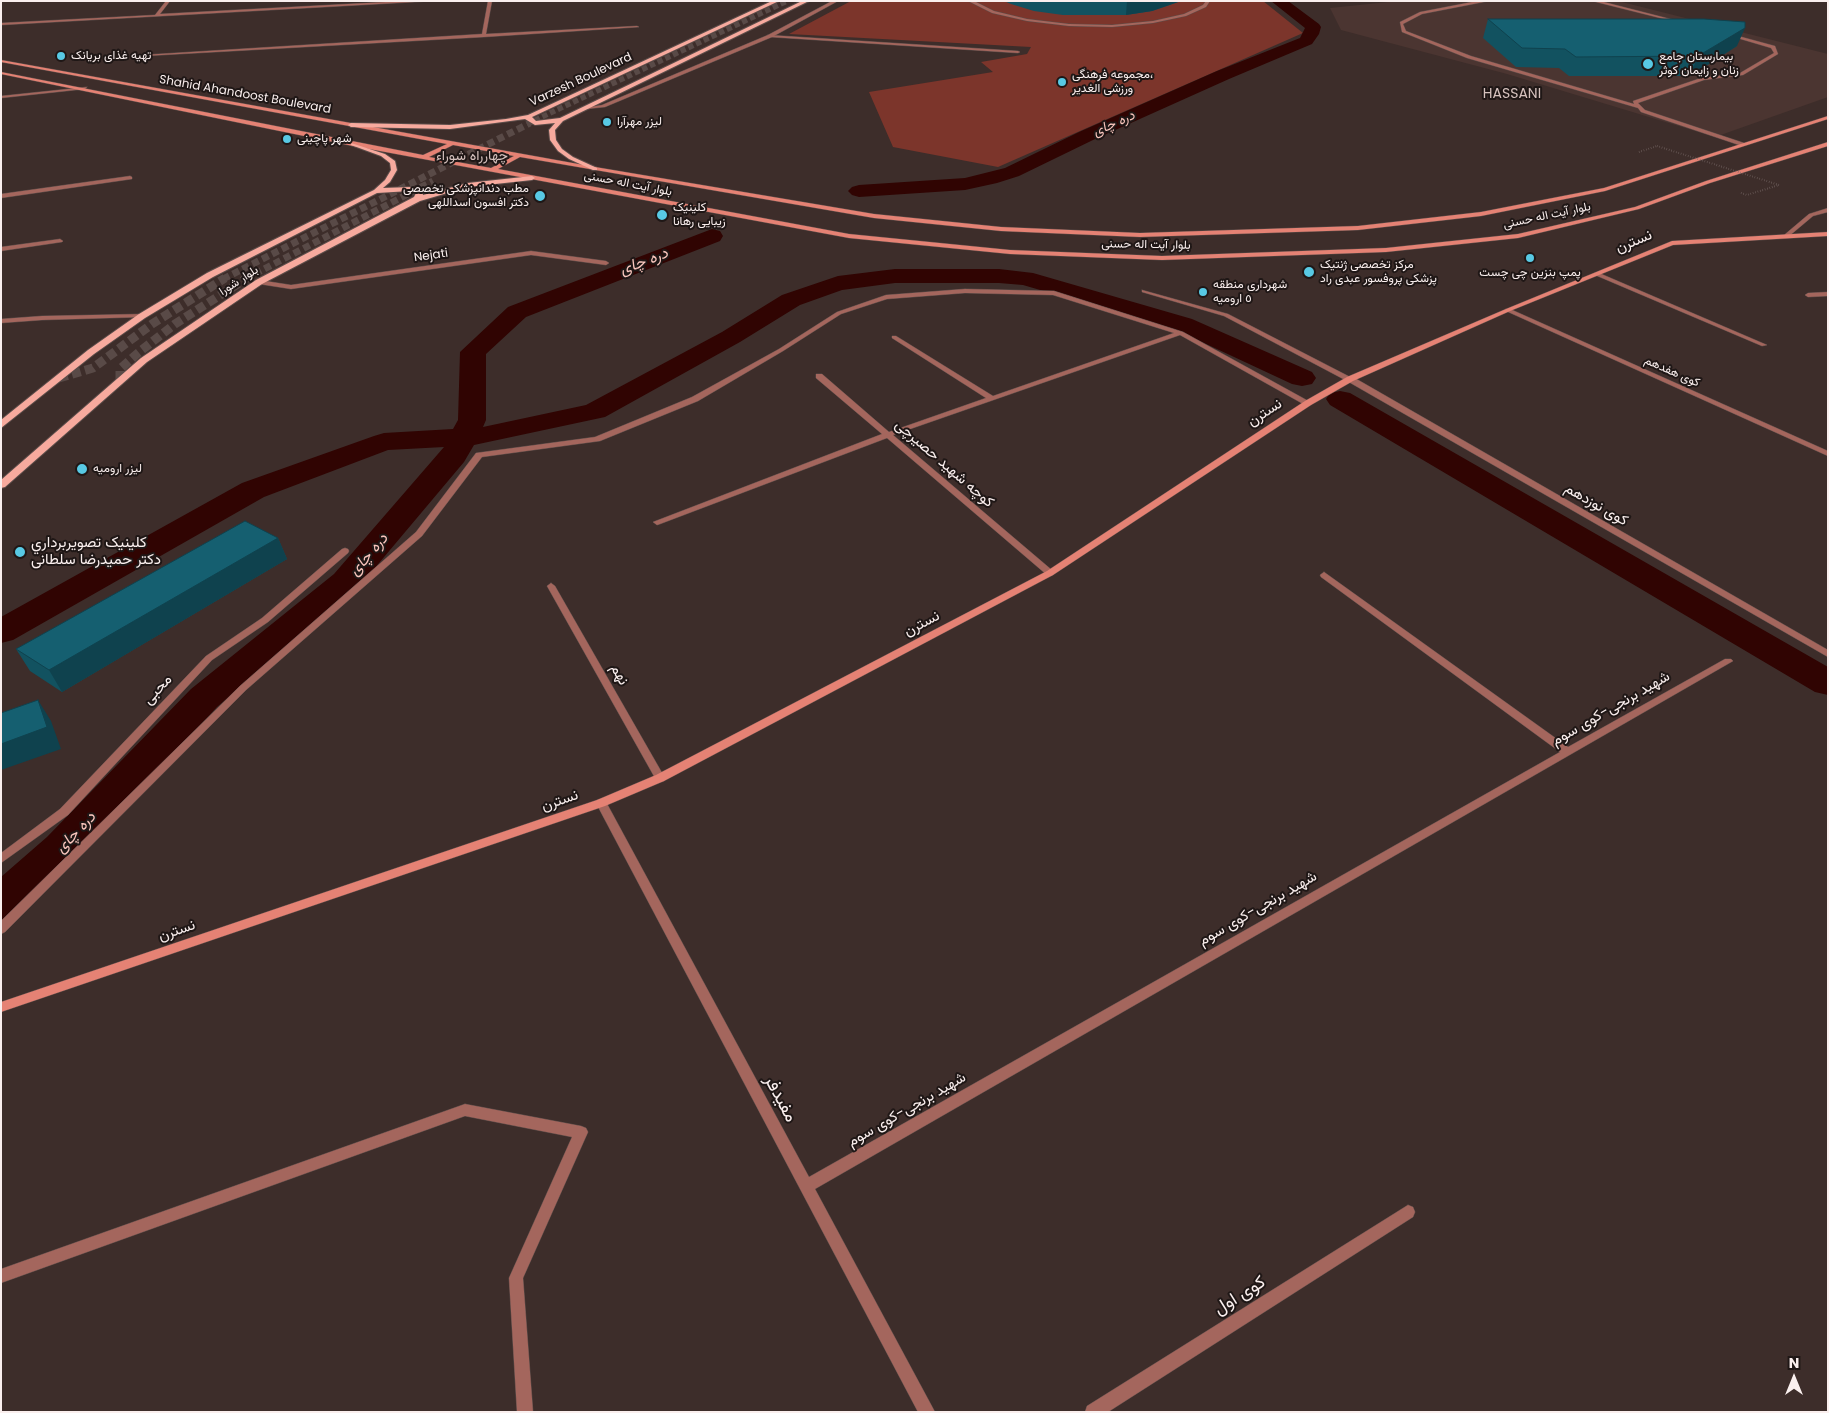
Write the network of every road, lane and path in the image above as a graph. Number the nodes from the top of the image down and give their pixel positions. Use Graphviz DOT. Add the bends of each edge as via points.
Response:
graph roads {
  1 [pos="168,1"];
  2 [pos="431,1"];
  3 [pos="490,1"];
  4 [pos="777,1"];
  5 [pos="807,1"];
  6 [pos="836,1"];
  7 [pos="970,1"];
  8 [pos="1208,1"];
  9 [pos="1487,1"];
  10 [pos="1594,1"];
  11 [pos="156,16"];
  12 [pos="1,24"];
  13 [pos="1688,24"];
  14 [pos="637,27"];
  15 [pos="1726,33"];
  16 [pos="484,36"];
  17 [pos="770,36"];
  18 [pos="1018,52"];
  19 [pos="144,55"];
  20 [pos="1,61"];
  21 [pos="1,73"];
  22 [pos="85,88"];
  23 [pos="1,97"];
  24 [pos="1638,107"];
  25 [pos="586,108"];
  26 [pos="530,116"];
  27 [pos="1828,117"];
  28 [pos="560,120"];
  29 [pos="351,125"];
  30 [pos="452,143"];
  31 [pos="353,144"];
  32 [pos="1742,144"];
  33 [pos="1828,144"];
  34 [pos="486,149"];
  35 [pos="1639,152"];
  36 [pos="519,155"];
  37 [pos="424,158"];
  38 [pos="457,164"];
  39 [pos="595,169"];
  40 [pos="492,170"];
  41 [pos="130,178"];
  42 [pos="532,178"];
  43 [pos="376,191"];
  44 [pos="1747,195"];
  45 [pos="1,196"];
  46 [pos="417,199"];
  47 [pos="1828,210"];
  48 [pos="1828,234"];
  49 [pos="1786,236"];
  50 [pos="60,241"];
  51 [pos="1,249"];
  52 [pos="606,263"];
  53 [pos="1597,274"];
  54 [pos="259,282"];
  55 [pos="1144,291"];
  56 [pos="1828,294"];
  57 [pos="1808,295"];
  58 [pos="1508,310"];
  59 [pos="142,316"];
  60 [pos="1,321"];
  61 [pos="1181,334"];
  62 [pos="894,336"];
  63 [pos="1764,345"];
  64 [pos="818,376"];
  65 [pos="1350,379"];
  66 [pos="994,399"];
  67 [pos="1308,403"];
  68 [pos="1,425"];
  69 [pos="889,434"];
  70 [pos="1828,454"];
  71 [pos="1,485"];
  72 [pos="657,522"];
  73 [pos="345,551"];
  74 [pos="1050,573"];
  75 [pos="1324,575"];
  76 [pos="552,586"];
  77 [pos="1828,654"];
  78 [pos="1728,662"];
  79 [pos="1568,752"];
  80 [pos="660,778"];
  81 [pos="601,803"];
  82 [pos="1,859"];
  83 [pos="1,928"];
  84 [pos="1,1006"];
  85 [pos="806,1186"];
  86 [pos="1408,1212"];
  87 [pos="1,1276"];
  88 [pos="525,1412"];
  89 [pos="927,1412"];
  90 [pos="1092,1412"];
  1 -- 11 [label="street"];
  2 -- 11 [label="street"];
  3 -- 16 [label="street"];
  4 -- 26 [label="main road, Varzesh Boulevard"];
  5 -- 25 [label="main road, Varzesh Boulevard"];
  6 -- 17 [label="street"];
  7 -- 8 [label="street" via="993,12 1027,20 1112,26 1185,16 1205,6"];
  9 -- 24 [label="street" via="1421,13 1401,23 1404,32 1469,57"];
  10 -- 13 [label="street"];
  11 -- 12 [label="street"];
  14 -- 16 [label="street"];
  15 -- 24 [label="street" via="1773,47 1776,54 1742,74 1703,79 1635,102"];
  16 -- 19 [label="street"];
  17 -- 18 [label="street"];
  17 -- 25 [label="street" via="603,106"];
  20 -- 29 [label="main road, Shahid Ahandoost Boulevard"];
  21 -- 22 [label="main road, Shahid Ahandoost Boulevard"];
  22 -- 23 [label="street"];
  22 -- 31 [label="main road, Shahid Ahandoost Boulevard"];
  24 -- 32 [label="street"];
  25 -- 28 [label="main road, Varzesh Boulevard"];
  26 -- 28 [label="main road" via="528,119 535,123"];
  26 -- 29 [label="main road, Varzesh Boulevard" via="450,127"];
  27 -- 32 [label="main road, بلوار آیت اله حسنی"];
  28 -- 39 [label="main road, Varzesh Boulevard" via="552,130 553,140 560,150"];
  29 -- 30 [label="main road, Shahid Ahandoost Boulevard"];
  30 -- 34 [label="main road, Shahid Ahandoost Boulevard"];
  30 -- 37 [label="main road"];
  31 -- 37 [label="main road, Shahid Ahandoost Boulevard"];
  31 -- 43 [label="main road, بلوار شورا" via="393,162 394,170 388,181"];
  32 -- 39 [label="main road, بلوار آیت اله حسنی" via="1605,189 1481,214 1358,228 1222,233 1001,229 874,216"];
  33 -- 42 [label="main road, بلوار آیت اله حسنی" via="1637,208 1518,236 1386,250 1247,256 1162,258 1010,252 850,236"];
  34 -- 36 [label="main road, بلوار آیت اله حسنی"];
  35 -- 44 [label="path, bridge" via="1657,146 1778,185"];
  36 -- 39 [label="main road, بلوار آیت اله حسنی"];
  36 -- 40 [label="main road"];
  37 -- 38 [label="main road, Shahid Ahandoost Boulevard"];
  38 -- 40 [label="main road, بلوار آیت اله حسنی"];
  40 -- 42 [label="main road, بلوار آیت اله حسنی"];
  41 -- 45 [label="street"];
  42 -- 46 [label="main road, بلوار شورا" via="468,185"];
  43 -- 46 [label="main road" via="411,189 419,192"];
  43 -- 59 [label="main road, بلوار شورا" via="210,275"];
  46 -- 54 [label="main road, بلوار شورا"];
  47 -- 49 [label="street" via="1811,215"];
  48 -- 49 [label="main road, نسترن"];
  49 -- 53 [label="main road, نسترن" via="1672,243"];
  50 -- 51 [label="street"];
  52 -- 54 [label="street, Nejati" via="531,253 291,286"];
  53 -- 58 [label="main road, نسترن"];
  53 -- 63 [label="street"];
  54 -- 71 [label="main road, بلوار شورا" via="144,360"];
  55 -- 65 [label="street, کوی نوزدهم" via="1226,315"];
  56 -- 57 [label="street"];
  58 -- 65 [label="main road, نسترن"];
  58 -- 70 [label="street, کوی هفدهم"];
  59 -- 60 [label="street"];
  59 -- 68 [label="main road, بلوار شورا" via="91,352"];
  61 -- 66 [label="street"];
  61 -- 67 [label="street"];
  61 -- 83 [label="street" via="1054,293 965,291 886,297 839,313 696,399 597,439 479,455 419,534 244,688"];
  62 -- 66 [label="street"];
  64 -- 69 [label="street, کوچه شهید حصیرچی"];
  65 -- 67 [label="main road, نسترن"];
  65 -- 77 [label="street, کوی نوزدهم"];
  66 -- 69 [label="street"];
  67 -- 74 [label="main road, نسترن"];
  69 -- 72 [label="street"];
  69 -- 74 [label="street, کوچه شهید حصیرچی"];
  73 -- 82 [label="street, محبی" via="265,620 209,658 64,812"];
  74 -- 80 [label="main road, نسترن"];
  75 -- 79 [label="street"];
  76 -- 80 [label="street, نهم"];
  78 -- 79 [label="street, شهید برنجی-کوی سوم"];
  79 -- 85 [label="street, شهید برنجی-کوی سوم"];
  80 -- 81 [label="main road, نسترن"];
  81 -- 84 [label="main road, نسترن"];
  81 -- 85 [label="street, مفیدفر"];
  85 -- 89 [label="street, مفیدفر"];
  86 -- 90 [label="street, کوی اول"];
  87 -- 88 [label="street" via="464,1110 582,1132 516,1278"];
}
